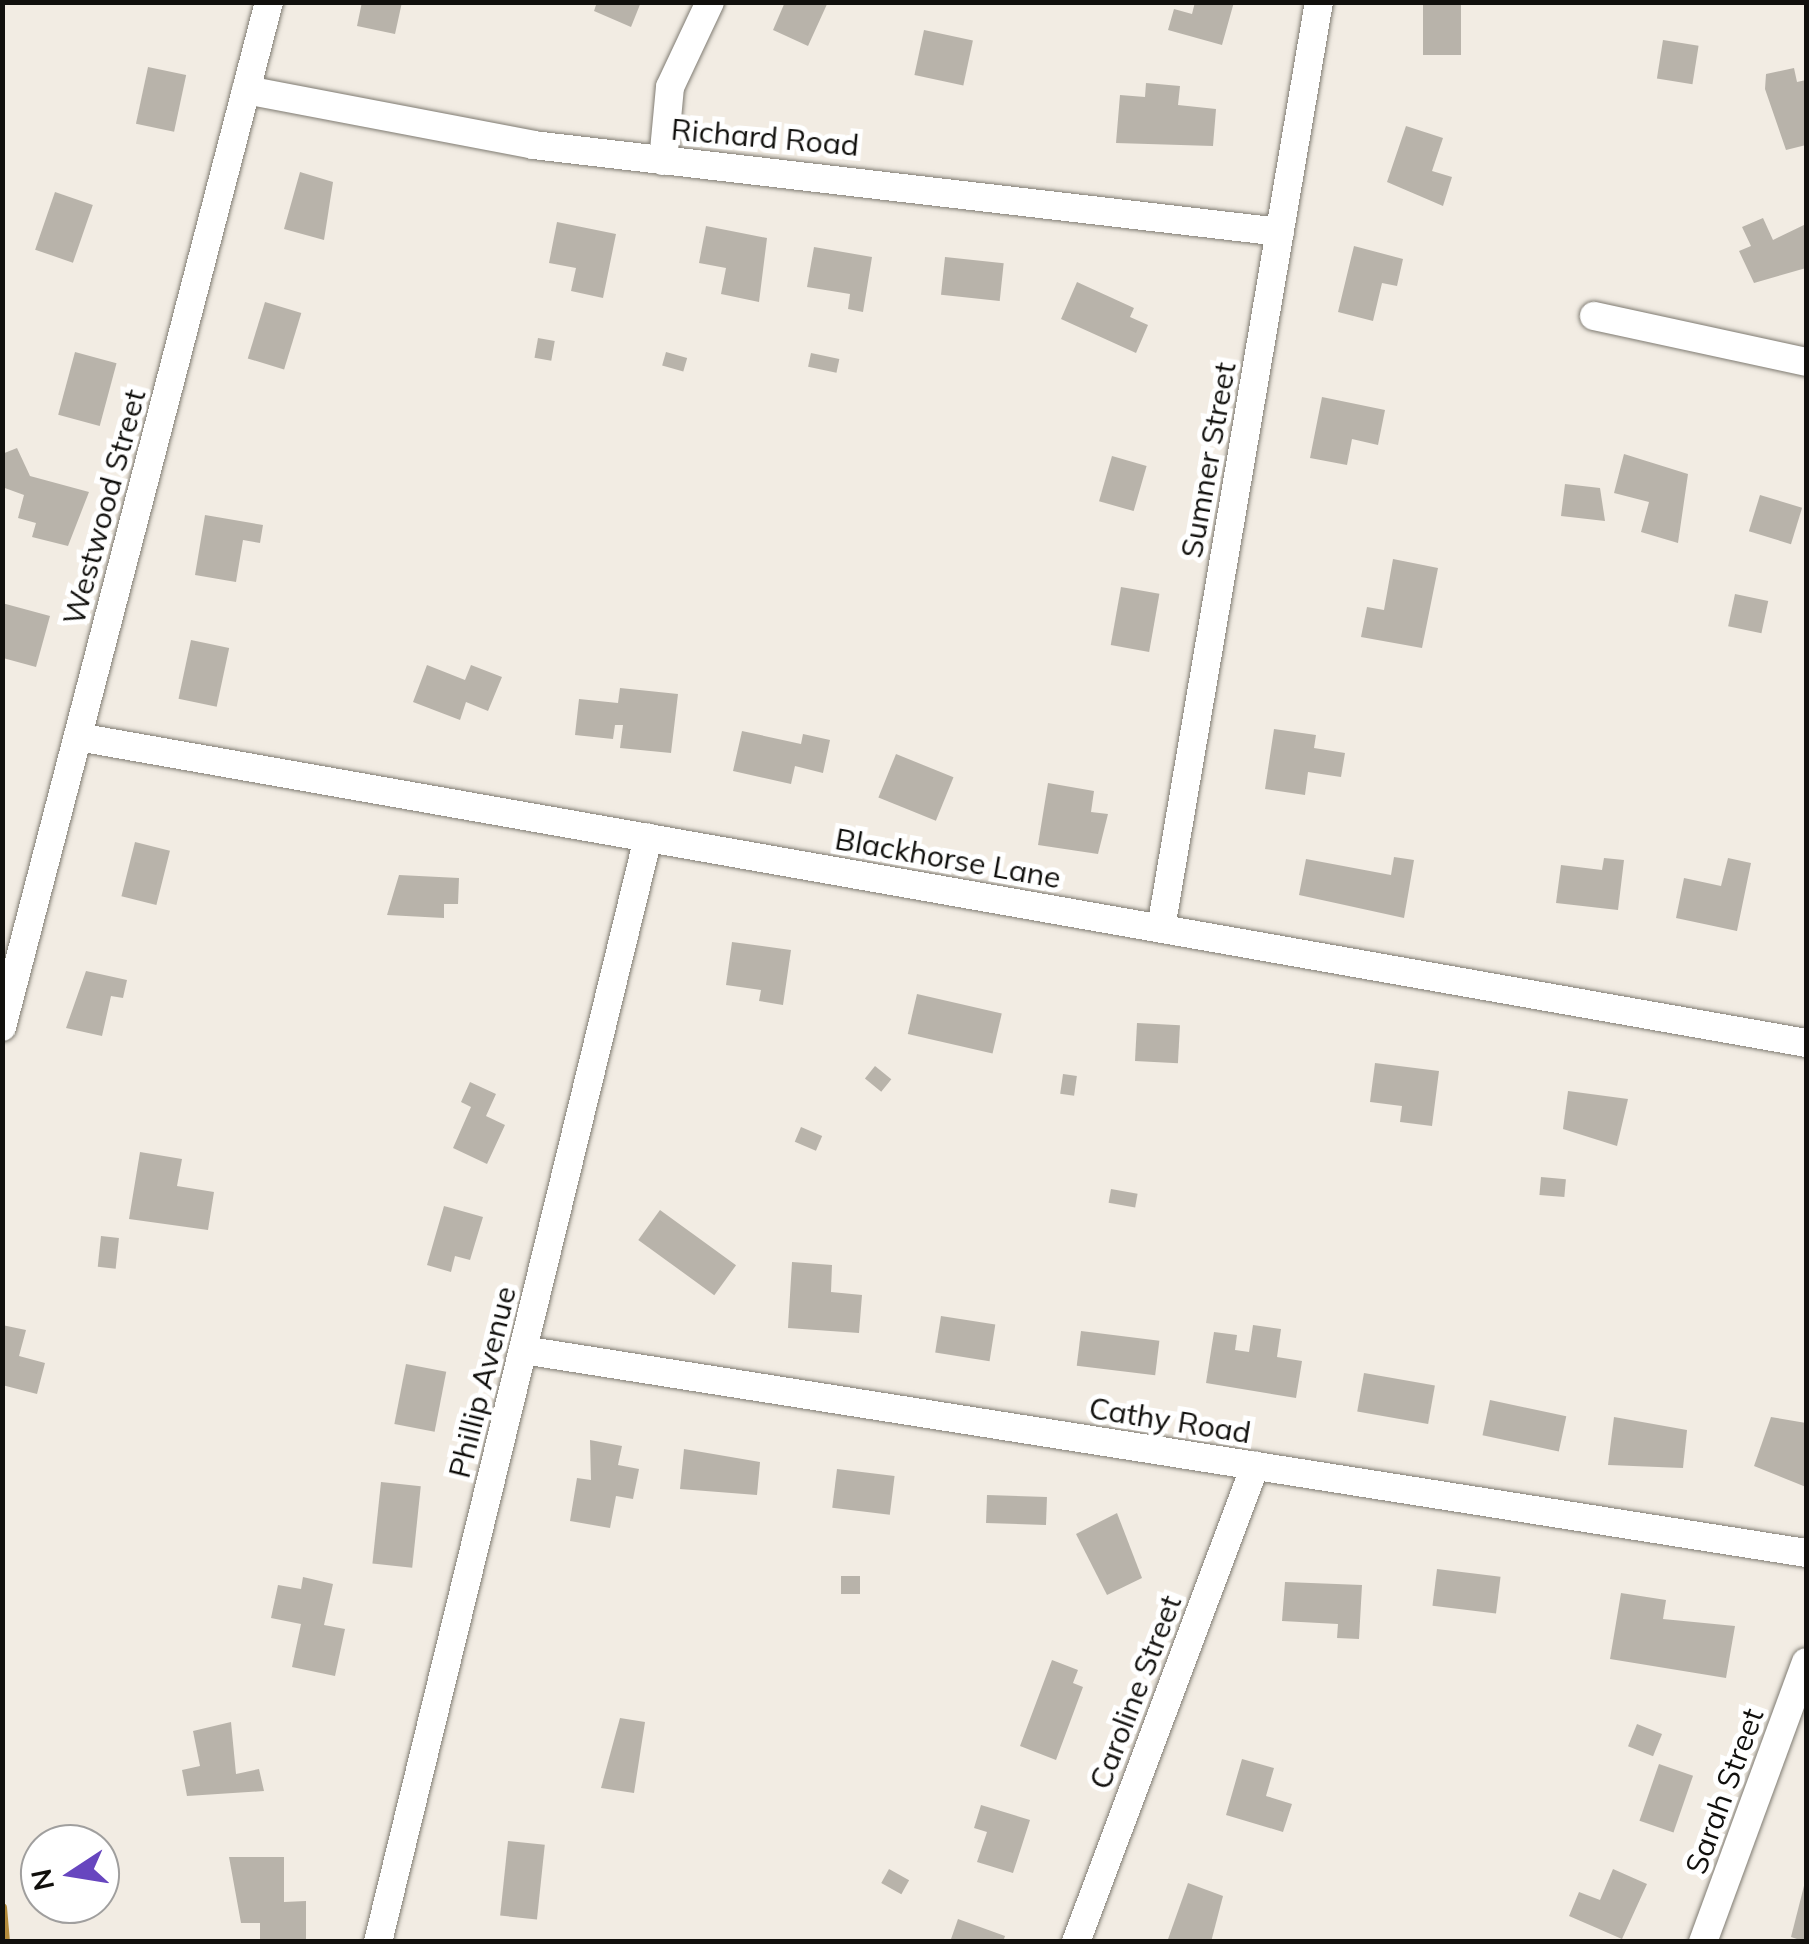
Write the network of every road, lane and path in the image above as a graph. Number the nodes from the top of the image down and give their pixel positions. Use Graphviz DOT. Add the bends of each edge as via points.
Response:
graph roads {
  1 [pos="269,2"];
  2 [pos="710,2"];
  3 [pos="1319,2"];
  4 [pos="246,90"];
  5 [pos="663,161"];
  6 [pos="1280,232"];
  7 [pos="1594,316"];
  8 [pos="1806,362"];
  9 [pos="78,737"];
  10 [pos="648,838"];
  11 [pos="1162,928"];
  12 [pos="2,1027"];
  13 [pos="1806,1043"];
  14 [pos="524,1350"];
  15 [pos="1255,1466"];
  16 [pos="1806,1553"];
  17 [pos="1806,1662"];
  18 [pos="378,1942"];
  19 [pos="1076,1942"];
  20 [pos="1702,1942"];
  1 -- 4 [label="street, Westwood Street"];
  2 -- 5 [label="street" via="670,87"];
  3 -- 6 [label="street, Sumner Street"];
  4 -- 5 [label="street, Richard Road"];
  4 -- 9 [label="street, Westwood Street"];
  5 -- 6 [label="street, Richard Road"];
  6 -- 11 [label="street, Sumner Street"];
  7 -- 8 [label="street"];
  9 -- 10 [label="street, Blackhorse Lane"];
  9 -- 12 [label="street, Westwood Street"];
  10 -- 11 [label="street, Blackhorse Lane"];
  10 -- 14 [label="street, Phillip Avenue"];
  11 -- 13 [label="street, Blackhorse Lane"];
  14 -- 15 [label="street, Cathy Road"];
  14 -- 18 [label="street, Phillip Avenue"];
  15 -- 16 [label="street, Cathy Road"];
  15 -- 19 [label="street, Caroline Street"];
  17 -- 20 [label="street, Sarah Street"];
}
